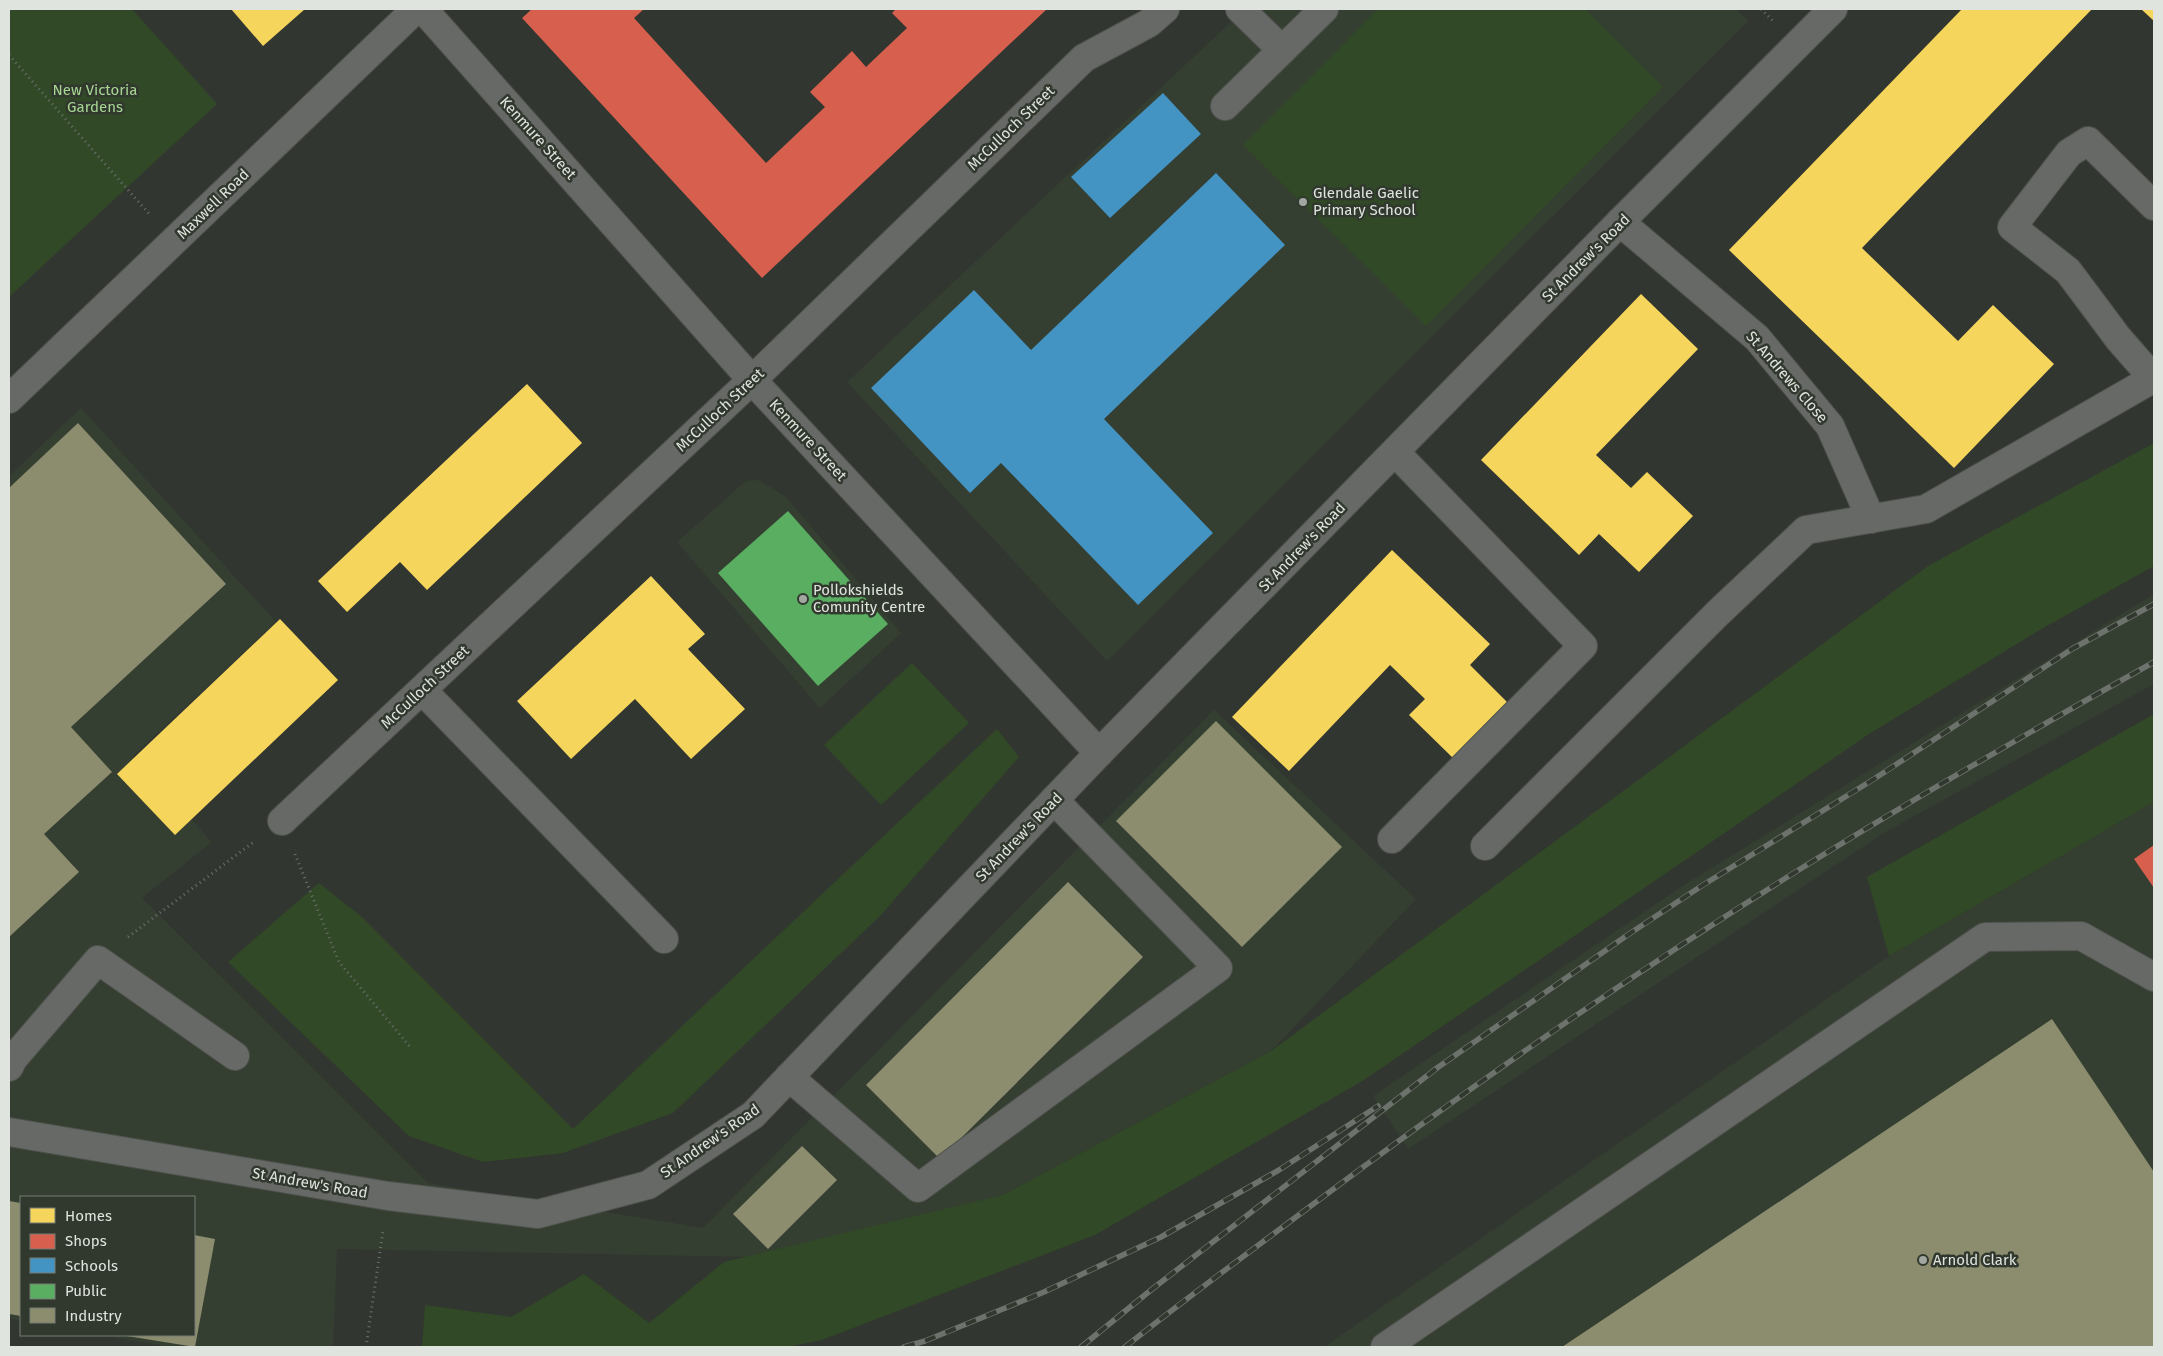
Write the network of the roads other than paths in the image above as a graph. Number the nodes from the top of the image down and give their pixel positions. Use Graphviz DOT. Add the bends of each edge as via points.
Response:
graph roads {
  1 [pos="416,9"];
  2 [pos="423,9"];
  3 [pos="1165,9"];
  4 [pos="1240,9"];
  5 [pos="1324,9"];
  6 [pos="1833,9"];
  7 [pos="1282,50"];
  8 [pos="1226,106"];
  9 [pos="2154,206"];
  10 [pos="1620,222"];
  11 [pos="2154,378"];
  12 [pos="752,380"];
  13 [pos="9,399"];
  14 [pos="1395,452"];
  15 [pos="1870,519"];
  16 [pos="422,690"];
  17 [pos="1100,753"];
  18 [pos="1054,800"];
  19 [pos="282,821"];
  20 [pos="1392,839"];
  21 [pos="1485,846"];
  22 [pos="664,939"];
  23 [pos="2154,977"];
  24 [pos="17,1041"];
  25 [pos="235,1056"];
  26 [pos="9,1067"];
  27 [pos="789,1077"];
  28 [pos="9,1132"];
  29 [pos="1385,1347"];
  1 -- 13 [label="street, Maxwell Road"];
  2 -- 12 [label="street, Kenmure Street"];
  3 -- 12 [label="street, McCulloch Street" via="1149,23 1084,58"];
  4 -- 7 [label="street"];
  5 -- 7 [label="street"];
  6 -- 10 [label="street, St Andrew's Road"];
  7 -- 8 [label="street"];
  9 -- 11 [label="street" via="2088,141 2068,152 2012,227 2068,271 2118,338"];
  10 -- 14 [label="street, St Andrew's Road"];
  10 -- 15 [label="street, St Andrews Close" via="1763,346 1830,426"];
  11 -- 15 [label="street" via="1926,509"];
  12 -- 16 [label="street, McCulloch Street"];
  12 -- 17 [label="street, Kenmure Street"];
  14 -- 17 [label="street, St Andrew's Road"];
  14 -- 20 [label="street" via="1583,646"];
  15 -- 21 [label="street" via="1806,530 1719,612"];
  16 -- 19 [label="street, McCulloch Street"];
  16 -- 22 [label="street"];
  17 -- 18 [label="street, St Andrew's Road"];
  18 -- 27 [label="street, St Andrew's Road"];
  18 -- 27 [label="street" via="1218,968 918,1188"];
  23 -- 29 [label="street" via="2082,936 1985,937"];
  24 -- 25 [label="street" via="98,960"];
  24 -- 26 [label="street"];
  27 -- 28 [label="street, St Andrew's Road" via="753,1114 648,1185 538,1214 388,1196"];
}
